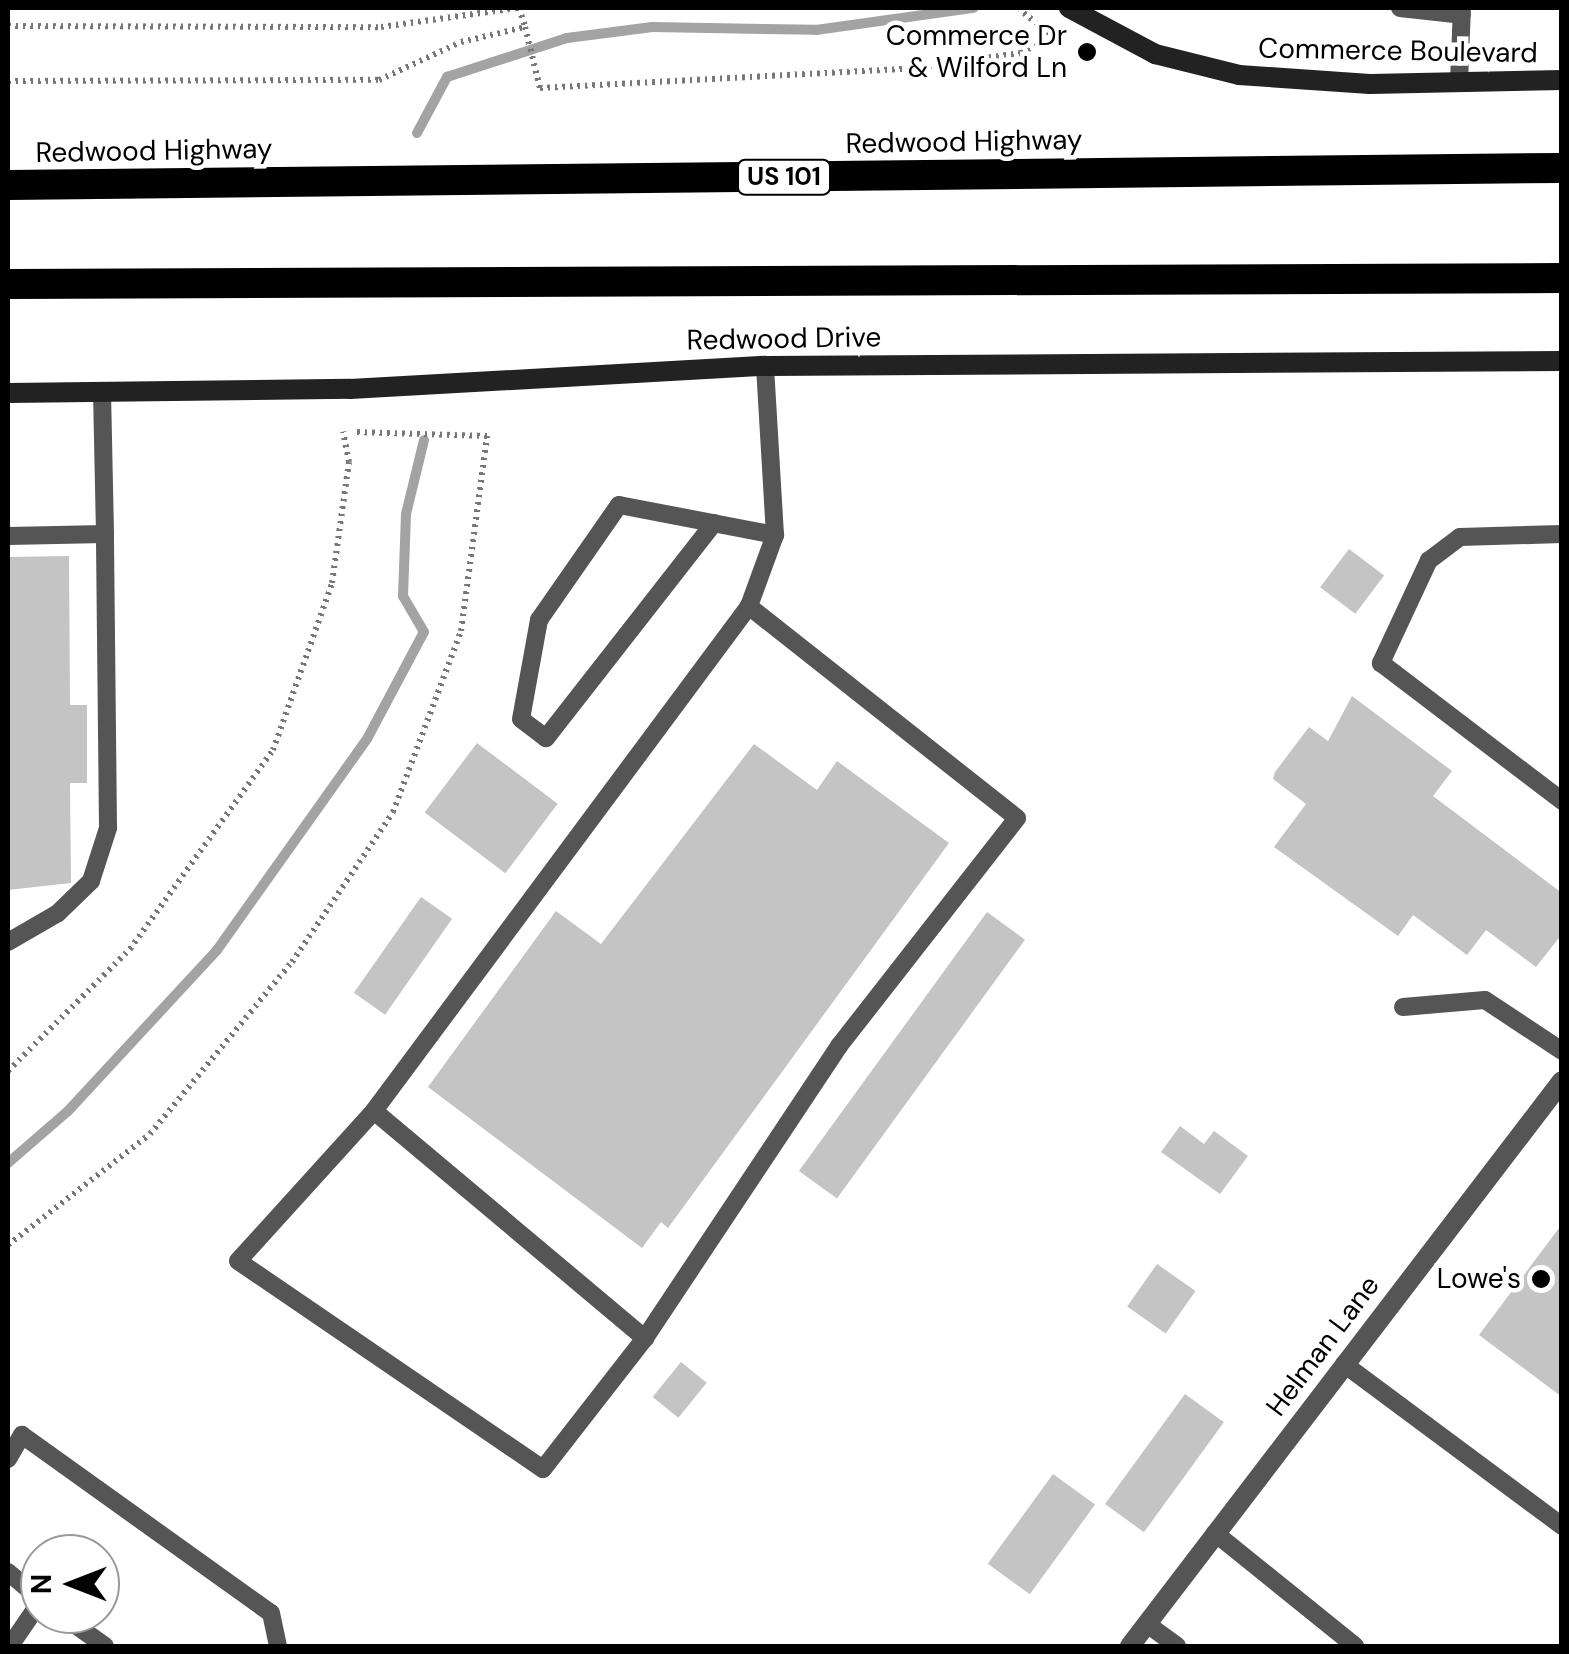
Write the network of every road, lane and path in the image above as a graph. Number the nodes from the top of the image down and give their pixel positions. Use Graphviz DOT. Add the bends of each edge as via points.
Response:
graph roads {
  1 [pos="518,8"];
  2 [pos="1069,8"];
  3 [pos="1400,8"];
  4 [pos="1020,10"];
  5 [pos="1462,11"];
  6 [pos="8,26"];
  7 [pos="526,31"];
  8 [pos="1562,80"];
  9 [pos="8,82"];
  10 [pos="1459,82"];
  11 [pos="1562,168"];
  12 [pos="8,185"];
  13 [pos="1562,278"];
  14 [pos="8,284"];
  15 [pos="1562,361"];
  16 [pos="766,366"];
  17 [pos="102,392"];
  18 [pos="8,393"];
  19 [pos="343,432"];
  20 [pos="354,432"];
  21 [pos="714,523"];
  22 [pos="105,534"];
  23 [pos="775,534"];
  24 [pos="1562,534"];
  25 [pos="8,536"];
  26 [pos="748,606"];
  27 [pos="1562,801"];
  28 [pos="8,942"];
  29 [pos="1404,1008"];
  30 [pos="1562,1051"];
  31 [pos="8,1071"];
  32 [pos="1562,1081"];
  33 [pos="374,1111"];
  34 [pos="8,1245"];
  35 [pos="645,1338"];
  36 [pos="1344,1364"];
  37 [pos="8,1458"];
  38 [pos="1562,1526"];
  39 [pos="1216,1533"];
  40 [pos="1147,1624"];
  41 [pos="278,1646"];
  42 [pos="1130,1646"];
  43 [pos="1178,1646"];
  44 [pos="1356,1646"];
  1 -- 6 [label="path" via="381,27"];
  1 -- 7 [label="path"];
  2 -- 10 [label="main road, Commerce Boulevard" via="1155,54 1211,70"];
  3 -- 5 [label="lane"];
  4 -- 7 [label="path" via="1054,38 1021,53 907,69 540,88"];
  5 -- 10 [label="lane"];
  7 -- 9 [label="path" via="461,42 379,80"];
  8 -- 10 [label="main road, Commerce Boulevard"];
  11 -- 12 [label="highway, Redwood Highway / US 101"];
  13 -- 14 [label="highway"];
  15 -- 16 [label="main road, Redwood Drive"];
  16 -- 17 [label="main road, Redwood Drive" via="350,390"];
  16 -- 23 [label="lane"];
  17 -- 18 [label="main road, Redwood Drive"];
  17 -- 22 [label="lane"];
  19 -- 31 [label="path" via="349,462 332,583 272,750 130,949"];
  20 -- 34 [label="path" via="488,436 461,631 393,812 292,962 150,1134"];
  21 -- 21 [label="lane" via="619,504 539,620 521,719 546,738"];
  21 -- 23 [label="lane"];
  22 -- 25 [label="lane"];
  22 -- 28 [label="lane" via="108,828 91,881 58,913"];
  23 -- 26 [label="lane"];
  24 -- 27 [label="lane" via="1460,537 1429,560 1381,662"];
  26 -- 33 [label="lane"];
  26 -- 35 [label="lane" via="1017,818 838,1046"];
  29 -- 30 [label="lane" via="1485,1000"];
  32 -- 36 [label="street, Helman Lane"];
  33 -- 35 [label="lane"];
  33 -- 35 [label="lane" via="238,1262 543,1469"];
  36 -- 38 [label="lane"];
  36 -- 39 [label="street, Helman Lane"];
  37 -- 41 [label="lane" via="22,1435 272,1613"];
  39 -- 40 [label="street, Helman Lane"];
  39 -- 44 [label="lane"];
  40 -- 42 [label="street, Helman Lane"];
  40 -- 43 [label="lane"];
}
